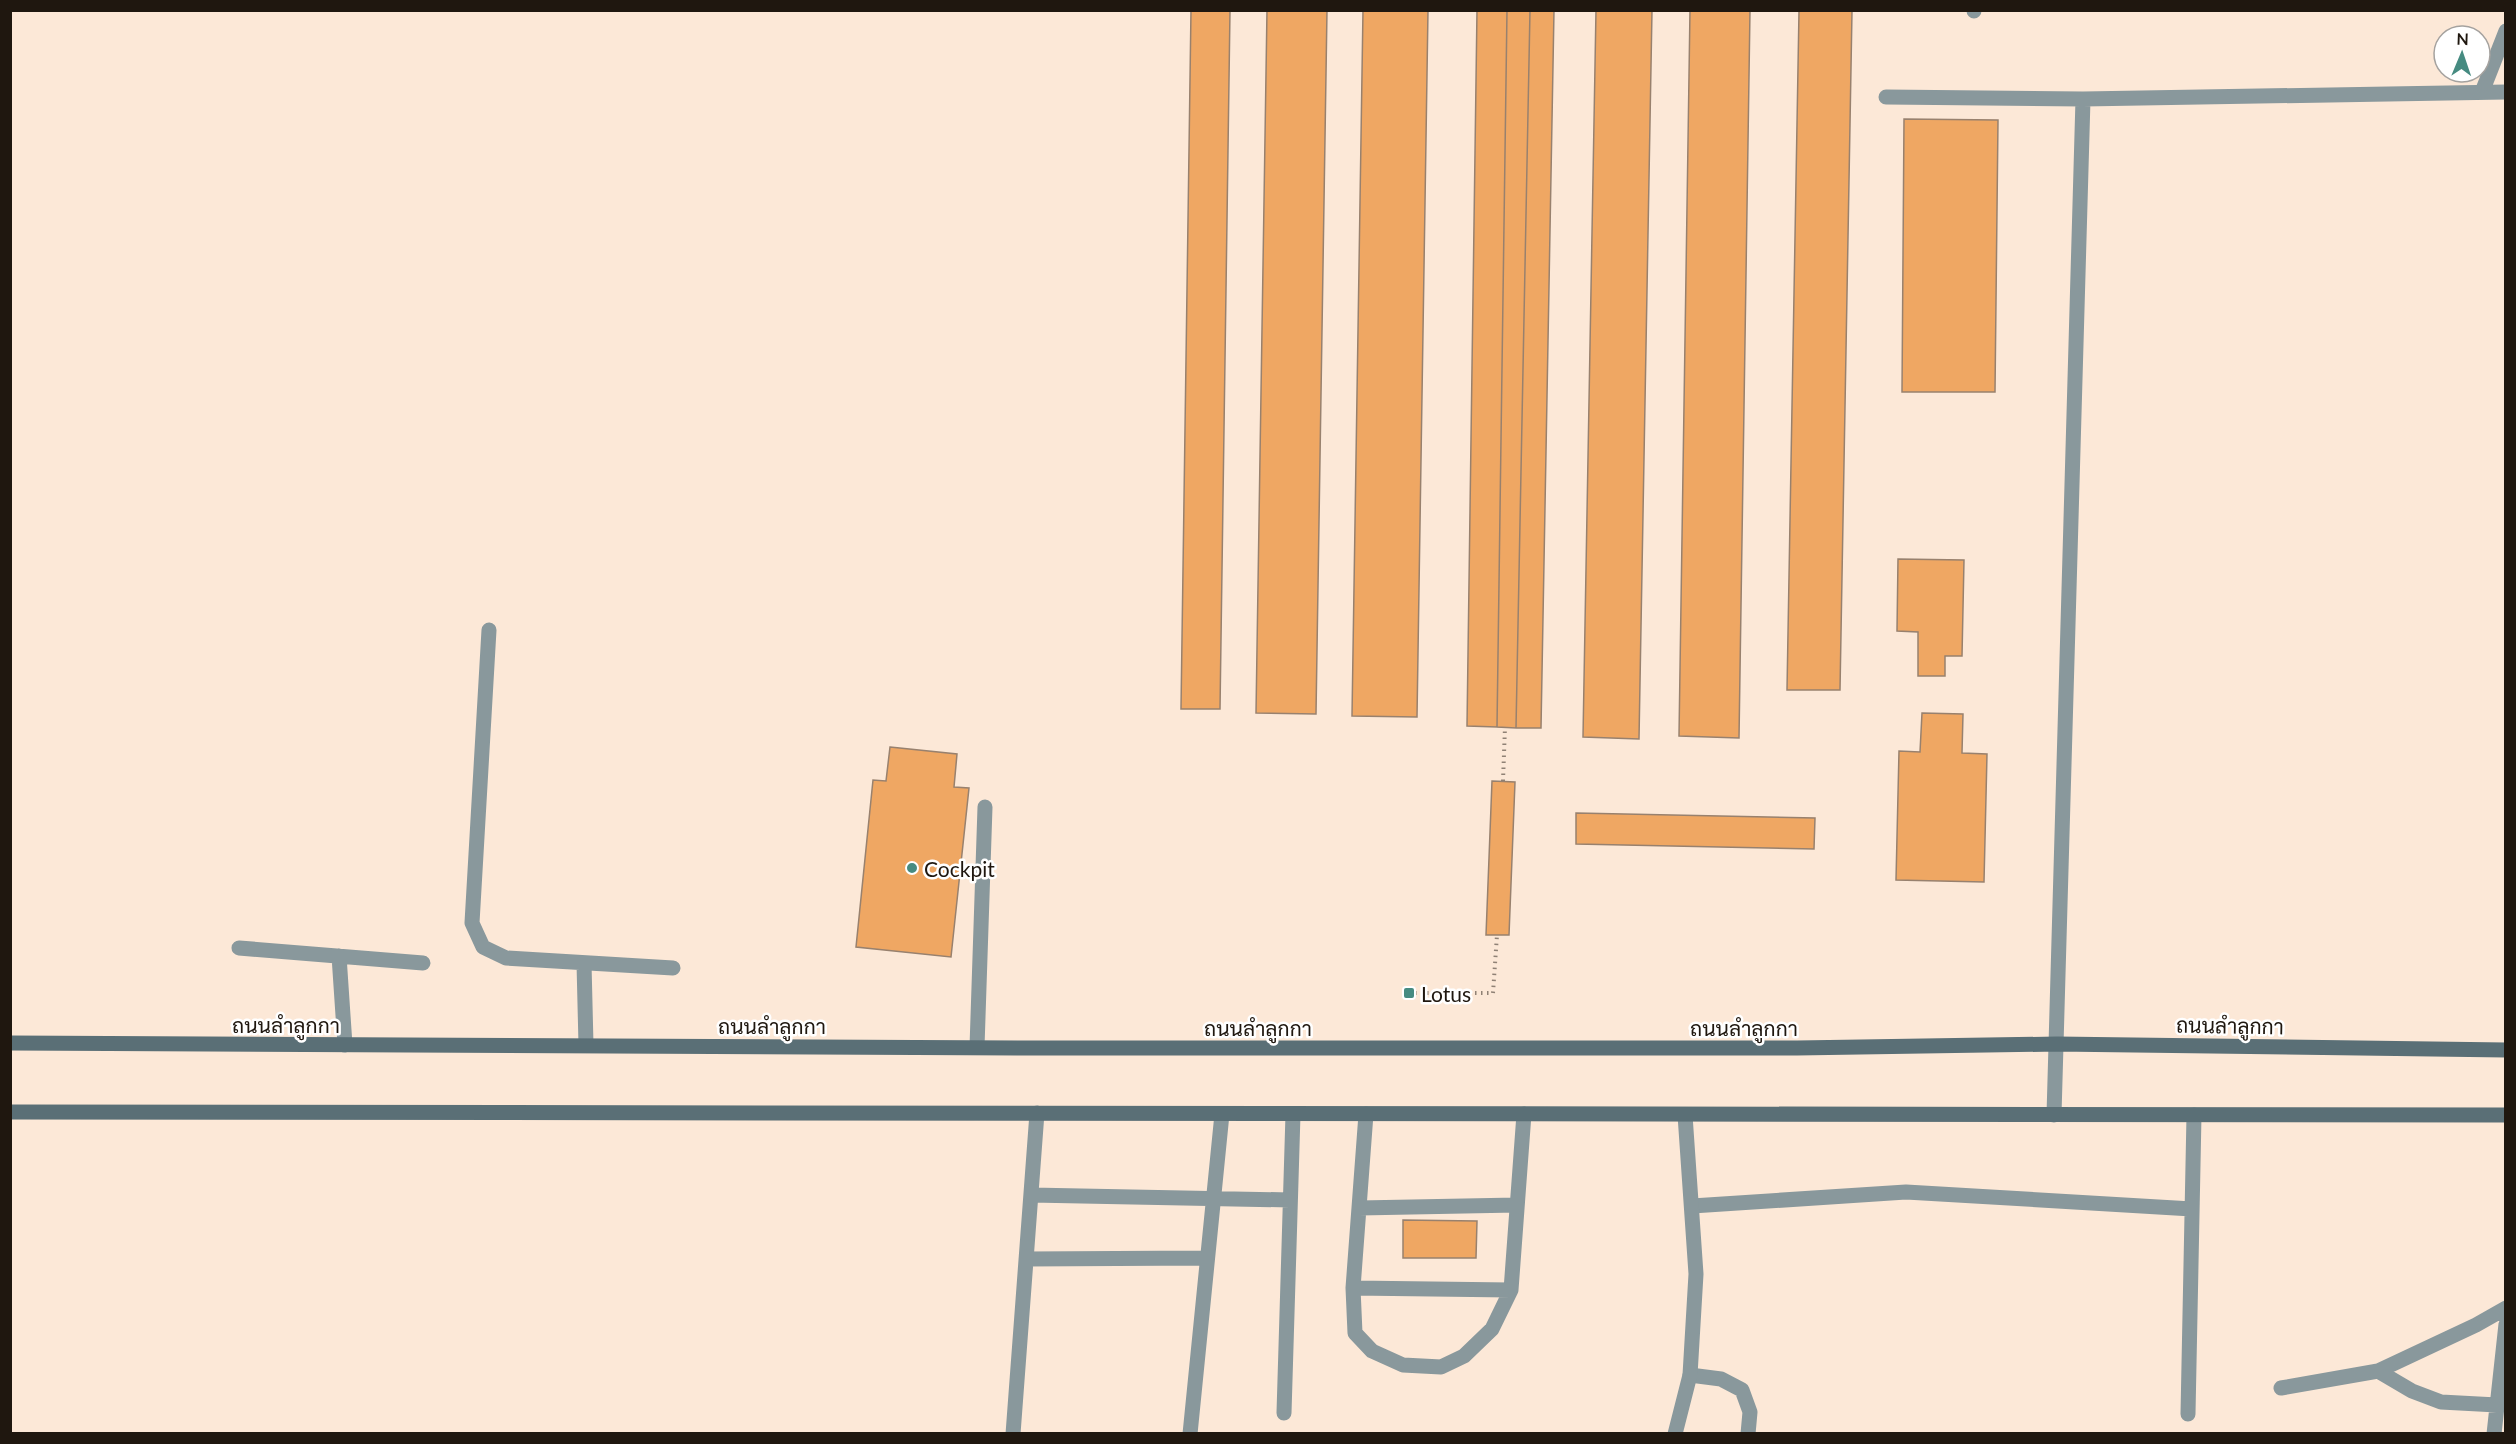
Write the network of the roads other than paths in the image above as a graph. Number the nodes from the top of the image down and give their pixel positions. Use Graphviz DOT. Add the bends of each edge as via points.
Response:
graph roads {
  1 [pos="2505,31"];
  2 [pos="2482,92"];
  3 [pos="2505,92"];
  4 [pos="1886,97"];
  5 [pos="2083,99"];
  6 [pos="489,630"];
  7 [pos="985,807"];
  8 [pos="239,948"];
  9 [pos="339,956"];
  10 [pos="423,963"];
  11 [pos="584,963"];
  12 [pos="673,968"];
  13 [pos="10,1043"];
  14 [pos="2057,1044"];
  15 [pos="345,1045"];
  16 [pos="586,1046"];
  17 [pos="977,1047"];
  18 [pos="2505,1050"];
  19 [pos="10,1112"];
  20 [pos="1037,1113"];
  21 [pos="1222,1114"];
  22 [pos="1293,1114"];
  23 [pos="1366,1114"];
  24 [pos="1524,1114"];
  25 [pos="1685,1115"];
  26 [pos="2054,1115"];
  27 [pos="2194,1115"];
  28 [pos="2505,1115"];
  29 [pos="1031,1195"];
  30 [pos="1214,1198"];
  31 [pos="1290,1200"];
  32 [pos="1517,1205"];
  33 [pos="1692,1206"];
  34 [pos="1359,1208"];
  35 [pos="2192,1209"];
  36 [pos="1208,1258"];
  37 [pos="1026,1259"];
  38 [pos="1353,1288"];
  39 [pos="1510,1290"];
  40 [pos="2505,1308"];
  41 [pos="2505,1324"];
  42 [pos="2378,1371"];
  43 [pos="1690,1375"];
  44 [pos="2281,1388"];
  45 [pos="2497,1405"];
  46 [pos="1284,1413"];
  47 [pos="2188,1414"];
  48 [pos="1013,1434"];
  49 [pos="1190,1434"];
  50 [pos="1675,1434"];
  51 [pos="1748,1434"];
  52 [pos="2494,1434"];
  1 -- 2 [label="street"];
  2 -- 3 [label="street"];
  2 -- 5 [label="street"];
  4 -- 5 [label="street"];
  5 -- 14 [label="street"];
  6 -- 11 [label="street" via="472,923 483,947 507,958"];
  7 -- 17 [label="street"];
  8 -- 9 [label="street"];
  9 -- 10 [label="street"];
  9 -- 15 [label="street"];
  11 -- 12 [label="street"];
  11 -- 16 [label="street"];
  13 -- 15 [label="main road, ถนนลำลูกกา"];
  14 -- 17 [label="main road, ถนนลำลูกกา" via="1797,1048"];
  14 -- 18 [label="main road, ถนนลำลูกกา"];
  14 -- 26 [label="street"];
  15 -- 16 [label="main road, ถนนลำลูกกา"];
  16 -- 17 [label="main road, ถนนลำลูกกา"];
  19 -- 20 [label="main road"];
  20 -- 21 [label="main road"];
  20 -- 29 [label="street"];
  21 -- 22 [label="main road"];
  21 -- 30 [label="street"];
  22 -- 23 [label="main road"];
  22 -- 31 [label="street"];
  23 -- 24 [label="main road"];
  23 -- 34 [label="street"];
  24 -- 25 [label="main road"];
  24 -- 32 [label="street"];
  25 -- 26 [label="main road"];
  25 -- 33 [label="street"];
  26 -- 27 [label="main road"];
  27 -- 28 [label="main road"];
  27 -- 35 [label="street"];
  29 -- 30 [label="street"];
  29 -- 37 [label="street"];
  30 -- 31 [label="street"];
  30 -- 36 [label="street"];
  31 -- 46 [label="street"];
  32 -- 34 [label="street"];
  32 -- 39 [label="street"];
  33 -- 35 [label="street" via="1906,1192"];
  33 -- 43 [label="street" via="1696,1274"];
  34 -- 38 [label="street"];
  35 -- 47 [label="street"];
  36 -- 37 [label="street"];
  36 -- 49 [label="street"];
  37 -- 48 [label="street"];
  38 -- 39 [label="street"];
  38 -- 39 [label="street" via="1355,1333 1372,1351 1403,1365 1441,1367 1464,1356 1491,1329"];
  40 -- 42 [label="street"];
  41 -- 45 [label="street"];
  42 -- 44 [label="street"];
  42 -- 45 [label="street" via="2441,1402"];
  43 -- 50 [label="street"];
  43 -- 51 [label="street" via="1721,1379 1742,1390 1750,1412"];
  45 -- 52 [label="street"];
}
